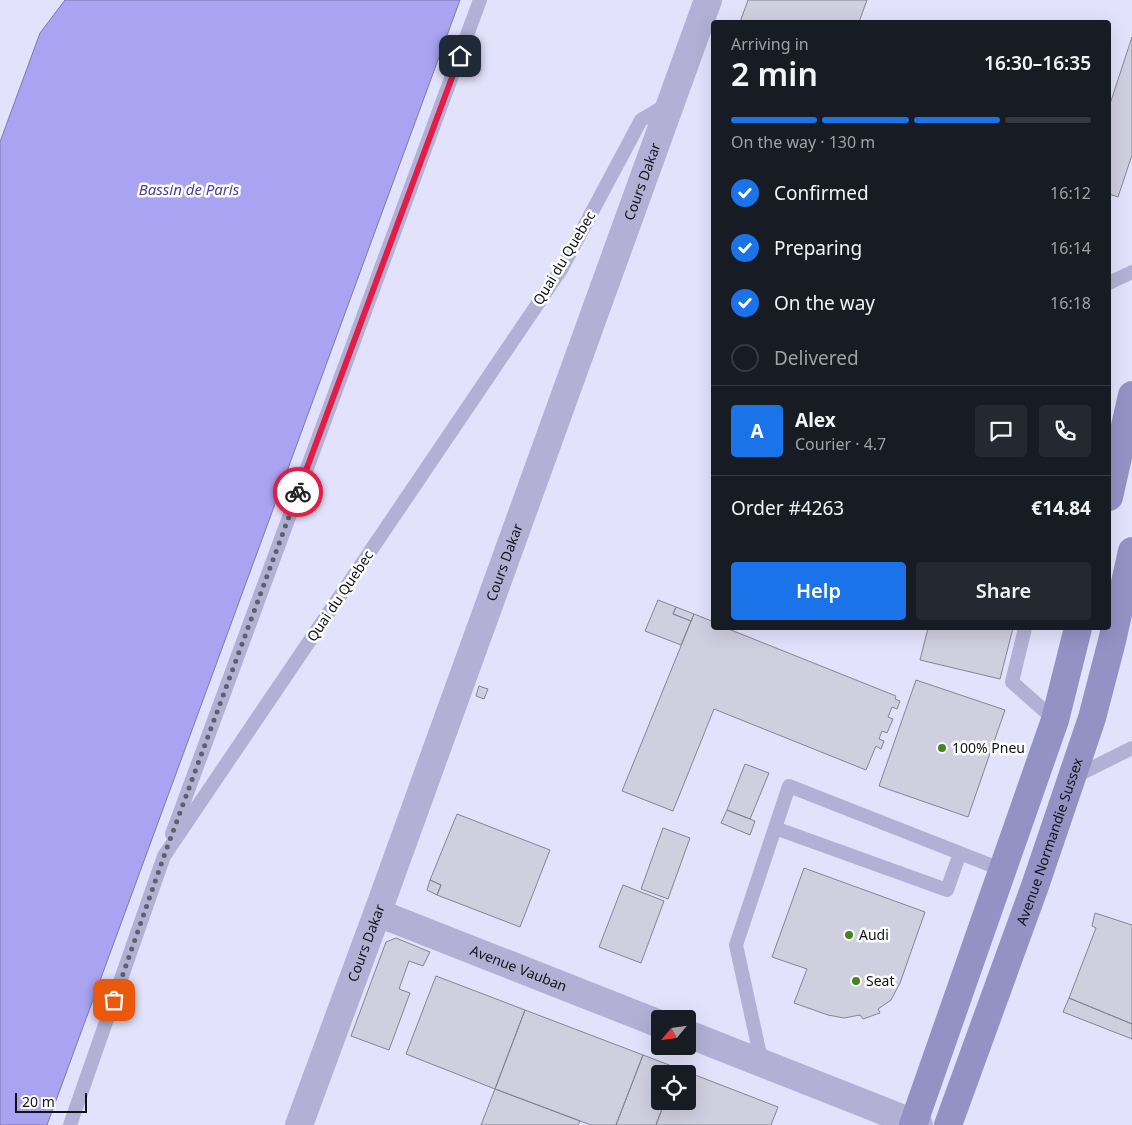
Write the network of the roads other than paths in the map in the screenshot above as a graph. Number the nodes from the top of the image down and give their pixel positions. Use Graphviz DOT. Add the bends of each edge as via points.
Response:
graph roads {
  1 [pos="480,0"];
  2 [pos="708,0"];
  3 [pos="672,102"];
  4 [pos="1132,272"];
  5 [pos="1111,282"];
  6 [pos="1132,395"];
  7 [pos="1111,486"];
  8 [pos="1131,558"];
  9 [pos="1128,597"];
  10 [pos="1025,630"];
  11 [pos="1078,630"];
  12 [pos="1055,720"];
  13 [pos="1132,748"];
  14 [pos="1071,778"];
  15 [pos="775,828"];
  16 [pos="960,853"];
  17 [pos="164,856"];
  18 [pos="1004,870"];
  19 [pos="378,913"];
  20 [pos="651,1020"];
  21 [pos="696,1037"];
  22 [pos="762,1064"];
  23 [pos="916,1124"];
  24 [pos="70,1125"];
  25 [pos="299,1125"];
  26 [pos="948,1125"];
  1 -- 17 [label="lane"];
  2 -- 3 [label="street, Cours Dakar"];
  3 -- 17 [label="lane, Quai du Quebec" via="641,120 562,268"];
  3 -- 19 [label="street, Cours Dakar"];
  4 -- 5 [label="lane"];
  6 -- 7 [label="main road"];
  8 -- 9 [label="main road, Avenue Normandie Sussex"];
  9 -- 14 [label="main road, Avenue Normandie Sussex"];
  10 -- 12 [label="lane" via="1012,682"];
  11 -- 12 [label="main road"];
  12 -- 18 [label="main road"];
  13 -- 14 [label="lane"];
  14 -- 26 [label="main road, Avenue Normandie Sussex"];
  15 -- 16 [label="lane" via="947,890"];
  15 -- 16 [label="lane" via="789,786"];
  15 -- 22 [label="lane" via="736,945"];
  16 -- 18 [label="lane"];
  17 -- 24 [label="lane, Quai du Quebec"];
  18 -- 23 [label="main road"];
  19 -- 20 [label="street, Avenue Vauban"];
  19 -- 25 [label="street, Cours Dakar"];
  21 -- 22 [label="street"];
  22 -- 23 [label="street"];
}
